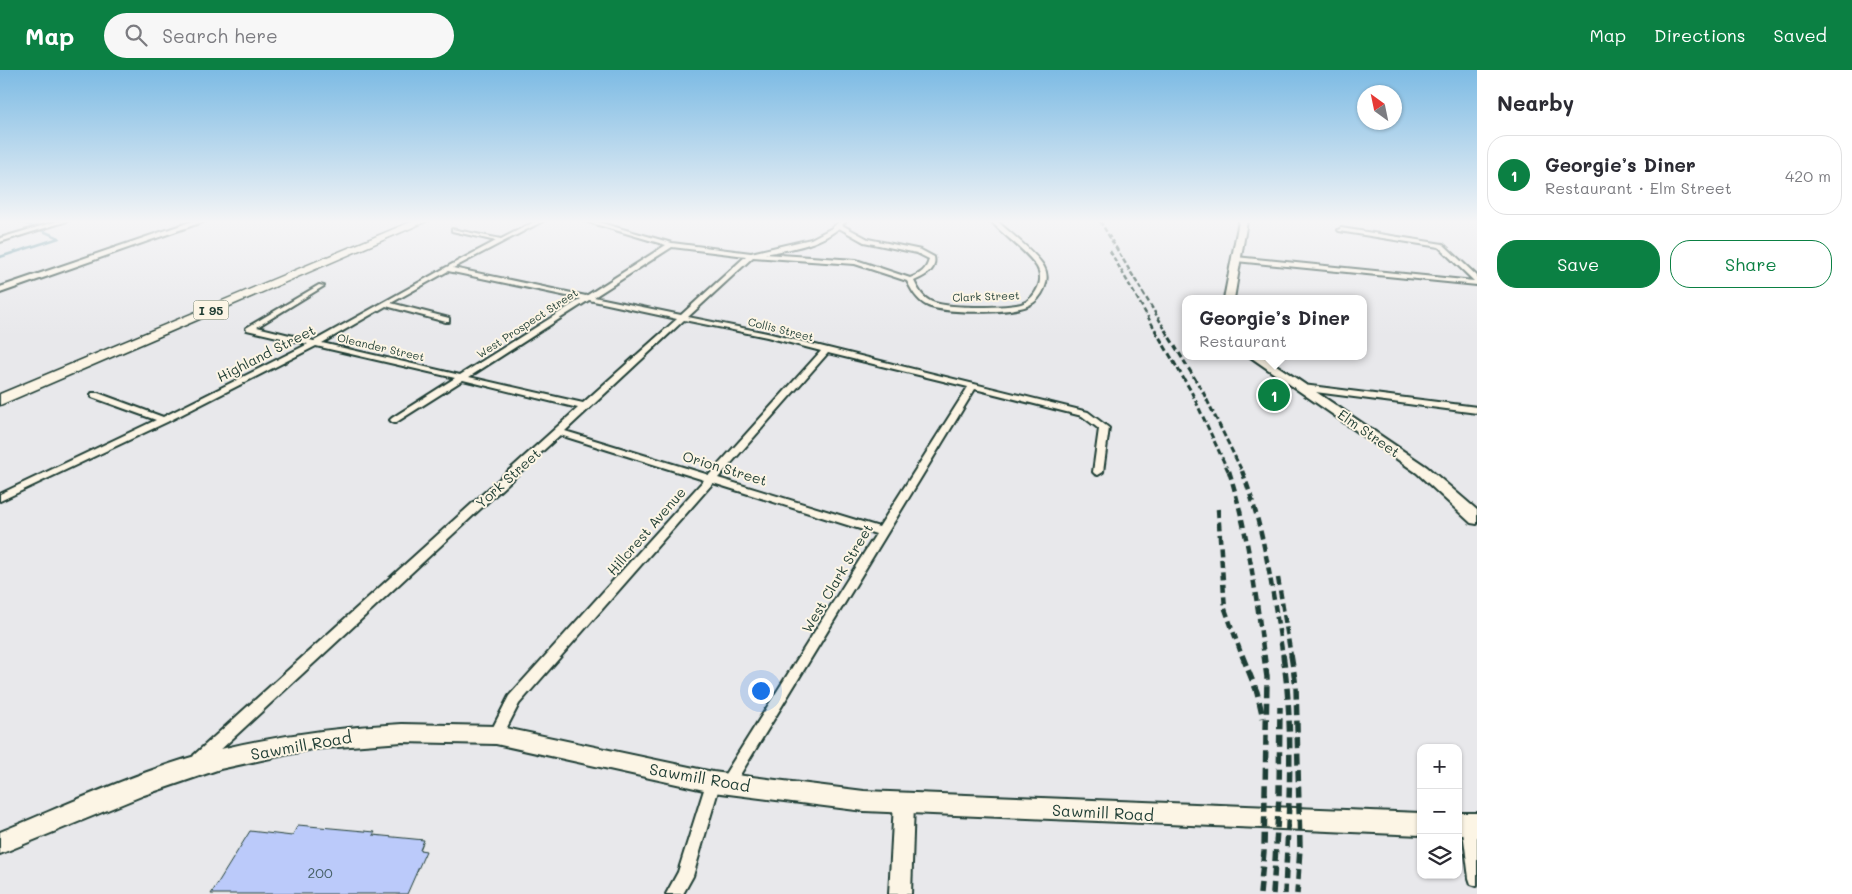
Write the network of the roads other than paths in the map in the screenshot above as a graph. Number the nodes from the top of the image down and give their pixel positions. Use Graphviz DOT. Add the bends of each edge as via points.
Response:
graph roads {
  1 [pos="89,259"];
  2 [pos="309,259"];
  3 [pos="331,259"];
  4 [pos="465,259"];
  5 [pos="648,259"];
  6 [pos="747,259"];
  7 [pos="818,259"];
  8 [pos="932,259"];
  9 [pos="1033,259"];
  10 [pos="1236,259"];
  11 [pos="1241,259"];
  12 [pos="1455,259"];
  13 [pos="447,269"];
  14 [pos="910,280"];
  15 [pos="1477,281"];
  16 [pos="321,286"];
  17 [pos="0,290"];
  18 [pos="1230,295"];
  19 [pos="585,298"];
  20 [pos="385,304"];
  21 [pos="682,319"];
  22 [pos="446,320"];
  23 [pos="316,343"];
  24 [pos="825,351"];
  25 [pos="1261,360"];
  26 [pos="464,378"];
  27 [pos="0,385"];
  28 [pos="972,387"];
  29 [pos="1303,388"];
  30 [pos="95,395"];
  31 [pos="0,400"];
  32 [pos="587,407"];
  33 [pos="1477,410"];
  34 [pos="164,420"];
  35 [pos="395,420"];
  36 [pos="559,432"];
  37 [pos="1098,472"];
  38 [pos="712,478"];
  39 [pos="0,498"];
  40 [pos="1477,519"];
  41 [pos="882,532"];
  42 [pos="496,735"];
  43 [pos="190,768"];
  44 [pos="720,783"];
  45 [pos="904,803"];
  46 [pos="1417,824"];
  47 [pos="1468,824"];
  48 [pos="0,843"];
  49 [pos="1477,878"];
  50 [pos="674,894"];
  51 [pos="900,894"];
  1 -- 17 [label="main road"];
  2 -- 27 [label="highway, I 95"];
  3 -- 31 [label="highway, I 95"];
  4 -- 13 [label="street, Highland Street"];
  5 -- 19 [label="street, West Prospect Street"];
  6 -- 21 [label="street, York Street"];
  7 -- 14 [label="street" via="856,262"];
  8 -- 14 [label="street" via="926,273"];
  9 -- 14 [label="street, Clark Street" via="1041,267 1044,278 1036,297 1011,307 932,305 918,296"];
  10 -- 18 [label="main road"];
  11 -- 15 [label="street"];
  12 -- 15 [label="street"];
  13 -- 19 [label="street, Collis Street"];
  13 -- 20 [label="street, Highland Street"];
  16 -- 23 [label="street, Oleander Street" via="250,328"];
  19 -- 21 [label="street, Collis Street"];
  19 -- 26 [label="street, West Prospect Street"];
  20 -- 22 [label="street"];
  20 -- 23 [label="street, Highland Street"];
  21 -- 24 [label="street, Collis Street"];
  21 -- 32 [label="street, York Street"];
  23 -- 26 [label="street, Oleander Street"];
  23 -- 34 [label="street, Highland Street"];
  24 -- 28 [label="street, Collis Street"];
  24 -- 38 [label="street, Hillcrest Avenue"];
  25 -- 29 [label="main road, Elm Street"];
  26 -- 32 [label="street, Oleander Street"];
  26 -- 35 [label="street, West Prospect Street"];
  28 -- 37 [label="street, Collis Street" via="1085,414 1104,428"];
  28 -- 41 [label="street, West Clark Street"];
  29 -- 33 [label="street"];
  29 -- 40 [label="main road, Elm Street" via="1422,470"];
  30 -- 34 [label="street"];
  32 -- 36 [label="street, York Street"];
  34 -- 39 [label="street, Highland Street"];
  36 -- 38 [label="street, Orion Street"];
  36 -- 43 [label="street, York Street"];
  38 -- 41 [label="street, Orion Street"];
  38 -- 42 [label="street, Hillcrest Avenue" via="514,700"];
  41 -- 44 [label="street, West Clark Street"];
  42 -- 43 [label="main road, Sawmill Road" via="358,735 278,747"];
  42 -- 44 [label="main road, Sawmill Road"];
  43 -- 48 [label="main road, Sawmill Road"];
  44 -- 45 [label="main road, Sawmill Road"];
  44 -- 50 [label="street, West Clark Street" via="685,876"];
  45 -- 46 [label="main road, Sawmill Road"];
  45 -- 51 [label="street"];
  47 -- 49 [label="street"];
}
